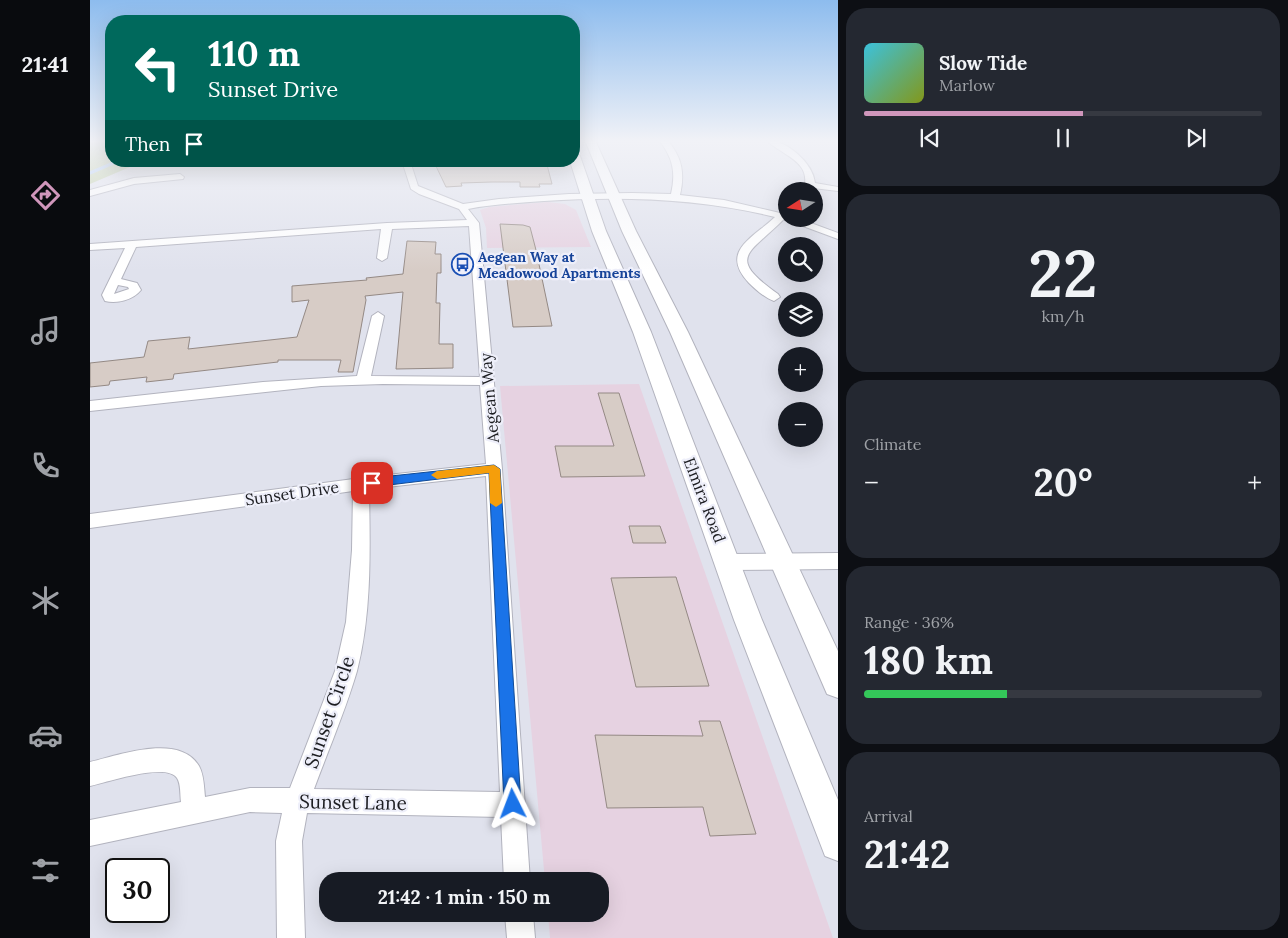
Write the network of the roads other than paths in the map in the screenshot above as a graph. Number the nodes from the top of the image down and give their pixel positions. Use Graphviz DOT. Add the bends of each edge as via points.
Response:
graph roads {
  1 [pos="124,184"];
  2 [pos="413,184"];
  3 [pos="582,184"];
  4 [pos="609,184"];
  5 [pos="677,184"];
  6 [pos="823,189"];
  7 [pos="835,189"];
  8 [pos="90,193"];
  9 [pos="614,195"];
  10 [pos="586,196"];
  11 [pos="675,196"];
  12 [pos="462,207"];
  13 [pos="778,214"];
  14 [pos="778,222"];
  15 [pos="474,223"];
  16 [pos="387,226"];
  17 [pos="817,228"];
  18 [pos="838,236"];
  19 [pos="132,244"];
  20 [pos="90,247"];
  21 [pos="382,258"];
  22 [pos="114,280"];
  23 [pos="774,297"];
  24 [pos="378,316"];
  25 [pos="363,380"];
  26 [pos="488,382"];
  27 [pos="90,406"];
  28 [pos="494,469"];
  29 [pos="361,484"];
  30 [pos="90,521"];
  31 [pos="838,561"];
  32 [pos="728,562"];
  33 [pos="782,562"];
  34 [pos="838,684"];
  35 [pos="90,774"];
  36 [pos="297,802"];
  37 [pos="513,804"];
  38 [pos="194,812"];
  39 [pos="90,833"];
  40 [pos="838,843"];
  41 [pos="517,872"];
  42 [pos="520,922"];
  43 [pos="291,938"];
  44 [pos="521,938"];
  1 -- 8 [label="street"];
  2 -- 12 [label="street" via="422,192"];
  3 -- 10 [label="main road, Elmira Road"];
  4 -- 9 [label="main road"];
  5 -- 11 [label="street"];
  6 -- 7 [label="street"];
  9 -- 10 [label="street"];
  9 -- 11 [label="street"];
  9 -- 33 [label="main road"];
  10 -- 12 [label="street"];
  10 -- 32 [label="main road, Elmira Road" via="642,332"];
  11 -- 13 [label="street"];
  12 -- 15 [label="street"];
  14 -- 23 [label="street" via="745,249 740,258 742,270 753,283"];
  15 -- 16 [label="street"];
  15 -- 26 [label="street, Aegean Way"];
  16 -- 19 [label="street"];
  16 -- 21 [label="street"];
  17 -- 18 [label="street"];
  19 -- 20 [label="street"];
  19 -- 22 [label="street"];
  24 -- 25 [label="street"];
  25 -- 26 [label="street"];
  25 -- 27 [label="street" via="197,392"];
  26 -- 28 [label="street, Aegean Way"];
  28 -- 29 [label="street, Sunset Drive"];
  28 -- 37 [label="street, Aegean Way"];
  29 -- 30 [label="street, Sunset Drive"];
  29 -- 36 [label="street, Sunset Circle" via="361,550 355,630 346,671"];
  31 -- 33 [label="street"];
  32 -- 33 [label="street"];
  32 -- 40 [label="main road, Elmira Road" via="748,620"];
  33 -- 34 [label="main road"];
  35 -- 38 [label="street" via="154,759 179,763 190,774"];
  36 -- 37 [label="street, Sunset Lane"];
  36 -- 38 [label="street, Sunset Lane" via="250,800"];
  36 -- 43 [label="street, Sunset Circle" via="289,841"];
  37 -- 41 [label="street, Aegean Way"];
  38 -- 39 [label="street, Sunset Lane"];
  42 -- 44 [label="street"];
}
